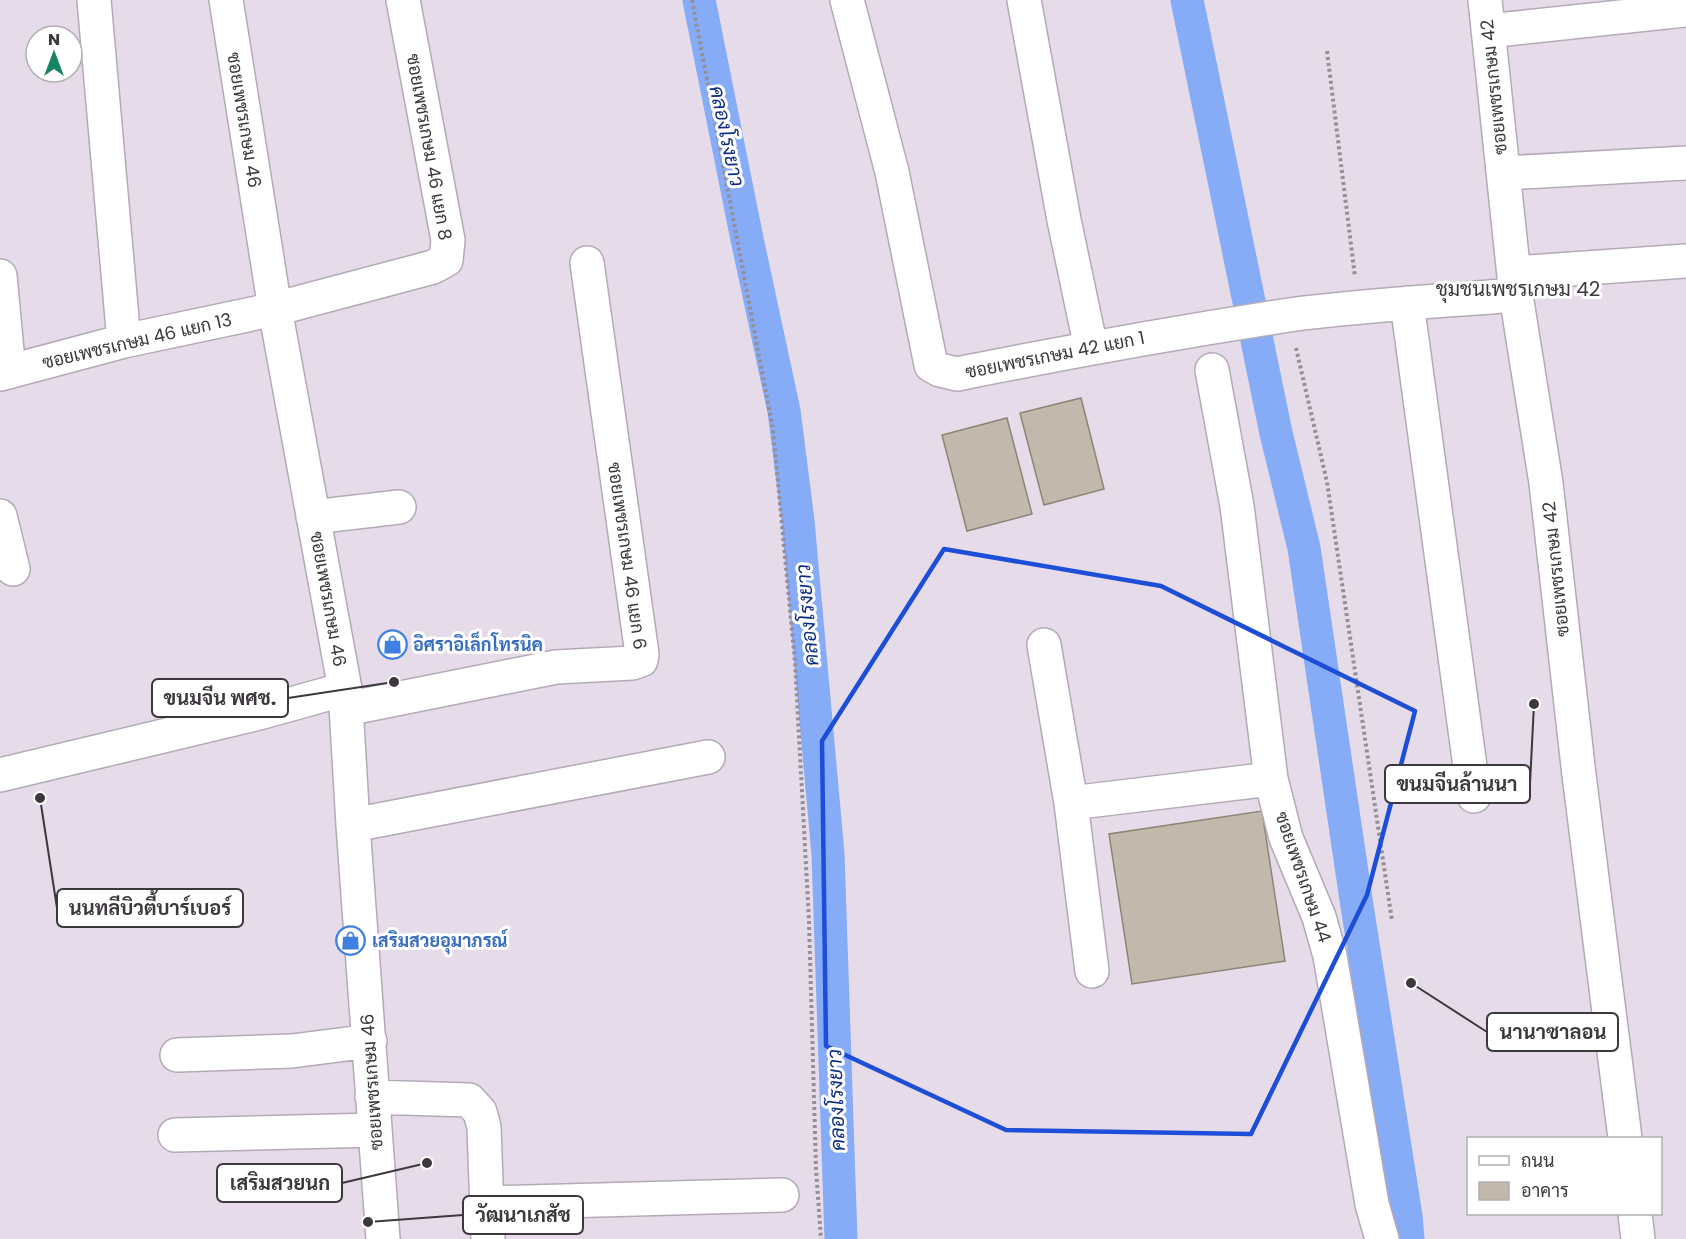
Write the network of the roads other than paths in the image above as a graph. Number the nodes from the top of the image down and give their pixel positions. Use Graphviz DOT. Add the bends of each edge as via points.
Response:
graph roads {
  1 [pos="94,0"];
  2 [pos="225,0"];
  3 [pos="403,0"];
  4 [pos="847,0"];
  5 [pos="1024,0"];
  6 [pos="1686,10"];
  7 [pos="1486,15"];
  8 [pos="1686,163"];
  9 [pos="1504,173"];
  10 [pos="1686,261"];
  11 [pos="587,263"];
  12 [pos="0,276"];
  13 [pos="1516,284"];
  14 [pos="1407,303"];
  15 [pos="275,309"];
  16 [pos="124,341"];
  17 [pos="1091,348"];
  18 [pos="1212,370"];
  19 [pos="5,373"];
  20 [pos="399,507"];
  21 [pos="0,516"];
  22 [pos="313,517"];
  23 [pos="14,570"];
  24 [pos="1044,645"];
  25 [pos="345,699"];
  26 [pos="708,757"];
  27 [pos="0,775"];
  28 [pos="1271,779"];
  29 [pos="1474,796"];
  30 [pos="1071,803"];
  31 [pos="352,825"];
  32 [pos="1092,971"];
  33 [pos="370,1041"];
  34 [pos="177,1055"];
  35 [pos="372,1096"];
  36 [pos="375,1130"];
  37 [pos="175,1135"];
  38 [pos="1625,1137"];
  39 [pos="782,1195"];
  40 [pos="487,1203"];
  41 [pos="1635,1215"];
  42 [pos="383,1239"];
  43 [pos="488,1239"];
  44 [pos="1382,1239"];
  45 [pos="1638,1239"];
  1 -- 16 [label="street"];
  2 -- 15 [label="street, ซอยเพชรเกษม 46"];
  3 -- 15 [label="street, ซอยเพชรเกษม 46 แยก 8" via="448,240 446,260 433,267"];
  4 -- 17 [label="street, ซอยเพชรเกษม 42 แยก 1" via="892,172 931,365 957,374"];
  5 -- 17 [label="street"];
  6 -- 7 [label="street"];
  7 -- 9 [label="street, ซอยเพชรเกษม 42"];
  8 -- 9 [label="street"];
  9 -- 13 [label="street, ซอยเพชรเกษม 42"];
  10 -- 13 [label="street, ซอยเพชรเกษม 42 แยก 1"];
  11 -- 25 [label="street, ซอยเพชรเกษม 46 แยก 6" via="641,660 556,667"];
  12 -- 19 [label="street"];
  13 -- 14 [label="street, ซอยเพชรเกษม 42 แยก 1"];
  13 -- 38 [label="street, ซอยเพชรเกษม 42" via="1546,483"];
  14 -- 17 [label="street, ซอยเพชรเกษม 42 แยก 1" via="1280,317"];
  14 -- 29 [label="street"];
  15 -- 16 [label="street, ซอยเพชรเกษม 46 แยก 13"];
  15 -- 22 [label="street, ซอยเพชรเกษม 46"];
  16 -- 19 [label="street, ซอยเพชรเกษม 46 แยก 13"];
  18 -- 28 [label="street, ซอยเพชรเกษม 44" via="1237,506"];
  20 -- 22 [label="street"];
  21 -- 23 [label="street"];
  22 -- 25 [label="street, ซอยเพชรเกษม 46"];
  24 -- 30 [label="street"];
  25 -- 27 [label="street" via="259,713"];
  25 -- 31 [label="street, ซอยเพชรเกษม 46"];
  26 -- 31 [label="street"];
  28 -- 30 [label="street"];
  28 -- 44 [label="street, ซอยเพชรเกษม 44" via="1286,838 1319,917 1330,956 1372,1204"];
  30 -- 32 [label="street"];
  31 -- 33 [label="street, ซอยเพชรเกษม 46"];
  33 -- 34 [label="street" via="292,1051"];
  33 -- 35 [label="street, ซอยเพชรเกษม 46"];
  35 -- 36 [label="street, ซอยเพชรเกษม 46"];
  35 -- 40 [label="street" via="469,1100 480,1112 484,1127"];
  36 -- 37 [label="street"];
  36 -- 42 [label="street, ซอยเพชรเกษม 46"];
  39 -- 40 [label="street"];
  40 -- 43 [label="street"];
  41 -- 45 [label="street"];
}
